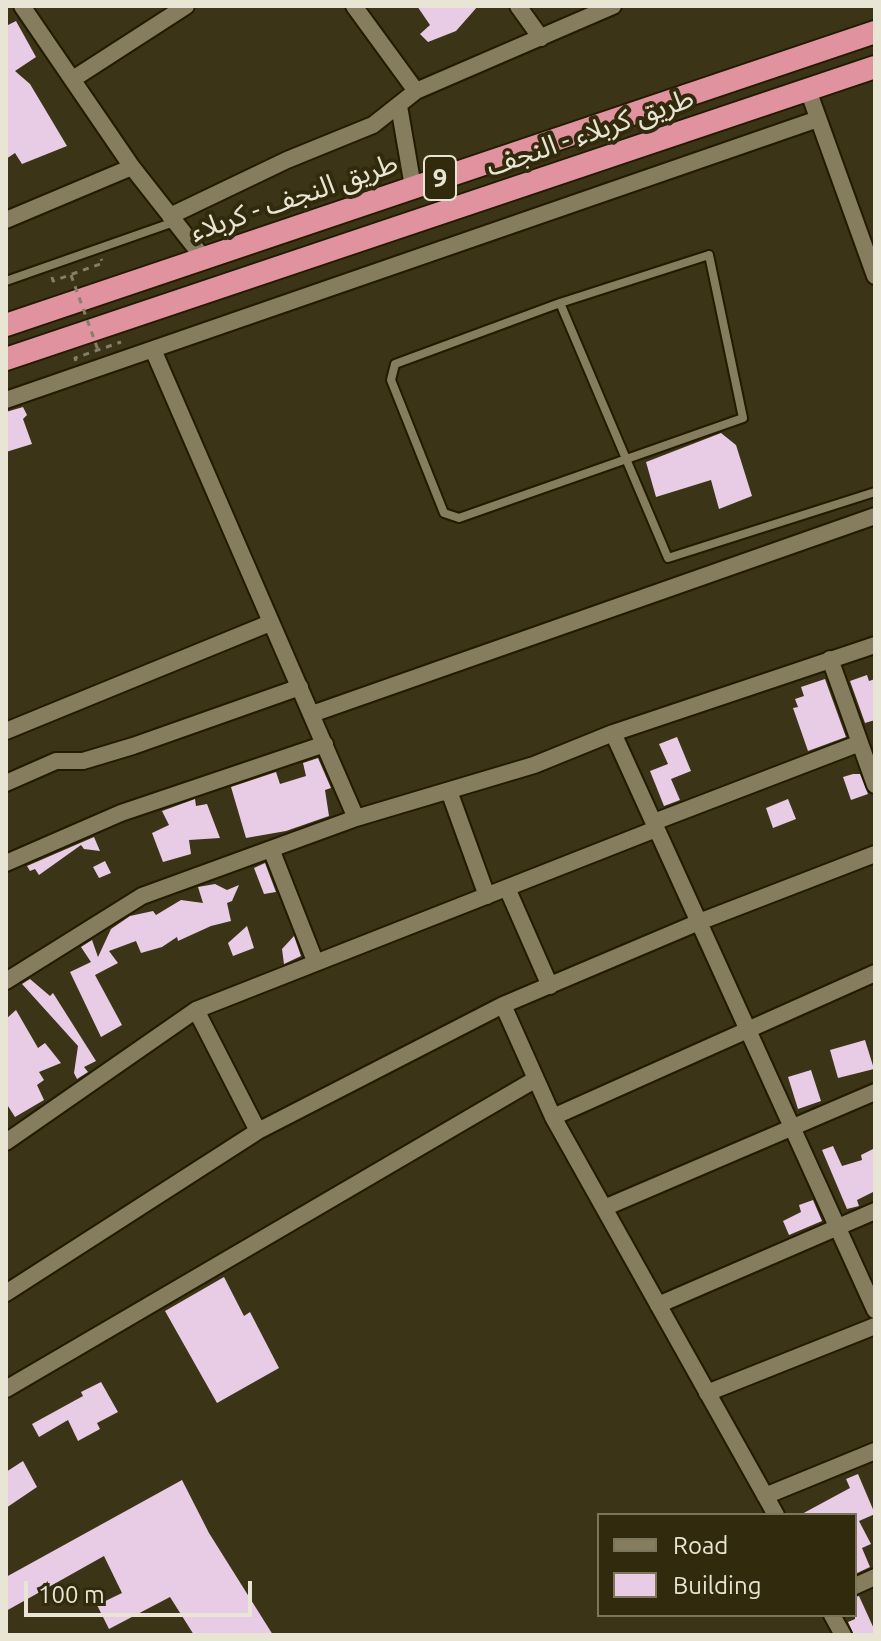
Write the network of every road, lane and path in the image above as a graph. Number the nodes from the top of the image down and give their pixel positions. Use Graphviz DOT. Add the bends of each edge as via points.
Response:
graph roads {
  1 [pos="22,6"];
  2 [pos="186,6"];
  3 [pos="354,6"];
  4 [pos="518,6"];
  5 [pos="613,6"];
  6 [pos="875,19"];
  7 [pos="875,32"];
  8 [pos="541,38"];
  9 [pos="793,58"];
  10 [pos="875,67"];
  11 [pos="875,76"];
  12 [pos="73,79"];
  13 [pos="808,90"];
  14 [pos="416,91"];
  15 [pos="399,106"];
  16 [pos="818,119"];
  17 [pos="132,167"];
  18 [pos="413,187"];
  19 [pos="172,219"];
  20 [pos="6,220"];
  21 [pos="205,260"];
  22 [pos="71,275"];
  23 [pos="875,276"];
  24 [pos="6,281"];
  25 [pos="560,303"];
  26 [pos="6,325"];
  27 [pos="98,350"];
  28 [pos="154,352"];
  29 [pos="6,359"];
  30 [pos="6,400"];
  31 [pos="628,457"];
  32 [pos="875,492"];
  33 [pos="875,516"];
  34 [pos="270,623"];
  35 [pos="875,645"];
  36 [pos="830,659"];
  37 [pos="300,687"];
  38 [pos="312,714"];
  39 [pos="6,731"];
  40 [pos="613,733"];
  41 [pos="860,743"];
  42 [pos="325,744"];
  43 [pos="874,781"];
  44 [pos="6,783"];
  45 [pos="449,791"];
  46 [pos="356,818"];
  47 [pos="655,826"];
  48 [pos="271,849"];
  49 [pos="875,854"];
  50 [pos="6,863"];
  51 [pos="507,888"];
  52 [pos="487,896"];
  53 [pos="699,922"];
  54 [pos="315,961"];
  55 [pos="875,973"];
  56 [pos="6,981"];
  57 [pos="550,986"];
  58 [pos="503,1005"];
  59 [pos="196,1010"];
  60 [pos="748,1030"];
  61 [pos="536,1079"];
  62 [pos="875,1092"];
  63 [pos="553,1117"];
  64 [pos="792,1128"];
  65 [pos="258,1131"];
  66 [pos="7,1141"];
  67 [pos="604,1208"];
  68 [pos="875,1211"];
  69 [pos="837,1227"];
  70 [pos="6,1293"];
  71 [pos="658,1305"];
  72 [pos="875,1310"];
  73 [pos="875,1326"];
  74 [pos="6,1389"];
  75 [pos="707,1393"];
  76 [pos="875,1451"];
  77 [pos="765,1496"];
  78 [pos="775,1513"];
  79 [pos="833,1617"];
  80 [pos="843,1635"];
  1 -- 12 [label="street"];
  2 -- 12 [label="street"];
  3 -- 14 [label="street"];
  4 -- 8 [label="street"];
  5 -- 8 [label="street"];
  6 -- 9 [label="highway"];
  7 -- 9 [label="highway, طريق النجف - کربلاء / 9"];
  8 -- 14 [label="street"];
  9 -- 18 [label="highway, طريق النجف - کربلاء / 9"];
  10 -- 13 [label="highway, طريق کربلاء - النجف / 9"];
  11 -- 13 [label="highway"];
  12 -- 17 [label="street"];
  13 -- 16 [label="street"];
  13 -- 29 [label="highway, طريق کربلاء - النجف / 9"];
  14 -- 15 [label="street"];
  15 -- 18 [label="street"];
  15 -- 19 [label="street" via="373,125 287,160"];
  16 -- 23 [label="street"];
  16 -- 28 [label="street"];
  17 -- 19 [label="street"];
  17 -- 20 [label="street"];
  18 -- 21 [label="highway, طريق النجف - کربلاء / 9"];
  19 -- 21 [label="street"];
  19 -- 24 [label="lane"];
  21 -- 26 [label="highway, طريق النجف - کربلاء / 9"];
  22 -- 27 [label="path, bridge"];
  25 -- 31 [label="lane"];
  25 -- 31 [label="lane" via="709,255 743,418"];
  25 -- 31 [label="lane" via="395,364 391,380 444,513 459,518"];
  28 -- 30 [label="street"];
  28 -- 34 [label="street"];
  31 -- 32 [label="lane" via="664,553 672,559"];
  33 -- 38 [label="street"];
  34 -- 37 [label="street"];
  34 -- 39 [label="street"];
  35 -- 36 [label="street"];
  36 -- 40 [label="street"];
  36 -- 41 [label="street"];
  37 -- 38 [label="street"];
  37 -- 44 [label="street" via="133,746 83,761 56,761"];
  38 -- 42 [label="street"];
  40 -- 45 [label="street"];
  40 -- 47 [label="street"];
  41 -- 43 [label="street"];
  41 -- 47 [label="street"];
  42 -- 46 [label="street"];
  42 -- 50 [label="street" via="121,813"];
  45 -- 46 [label="street"];
  45 -- 52 [label="street"];
  46 -- 48 [label="street"];
  47 -- 51 [label="street"];
  47 -- 53 [label="street"];
  48 -- 54 [label="street"];
  48 -- 56 [label="street" via="142,896"];
  49 -- 53 [label="street"];
  51 -- 52 [label="street"];
  51 -- 57 [label="street"];
  52 -- 54 [label="street"];
  53 -- 57 [label="street"];
  53 -- 60 [label="street"];
  54 -- 59 [label="street"];
  55 -- 60 [label="street"];
  57 -- 58 [label="street"];
  58 -- 61 [label="street"];
  58 -- 65 [label="street"];
  59 -- 65 [label="street"];
  59 -- 66 [label="street"];
  60 -- 63 [label="street"];
  60 -- 64 [label="street"];
  61 -- 63 [label="street"];
  61 -- 74 [label="street"];
  62 -- 64 [label="street"];
  63 -- 67 [label="street"];
  64 -- 67 [label="street"];
  64 -- 69 [label="street"];
  65 -- 70 [label="street"];
  67 -- 71 [label="street"];
  68 -- 69 [label="street"];
  69 -- 71 [label="street"];
  69 -- 72 [label="street"];
  71 -- 75 [label="street"];
  73 -- 75 [label="street"];
  75 -- 77 [label="street"];
  76 -- 77 [label="street"];
  77 -- 78 [label="street"];
  79 -- 80 [label="street"];
}
